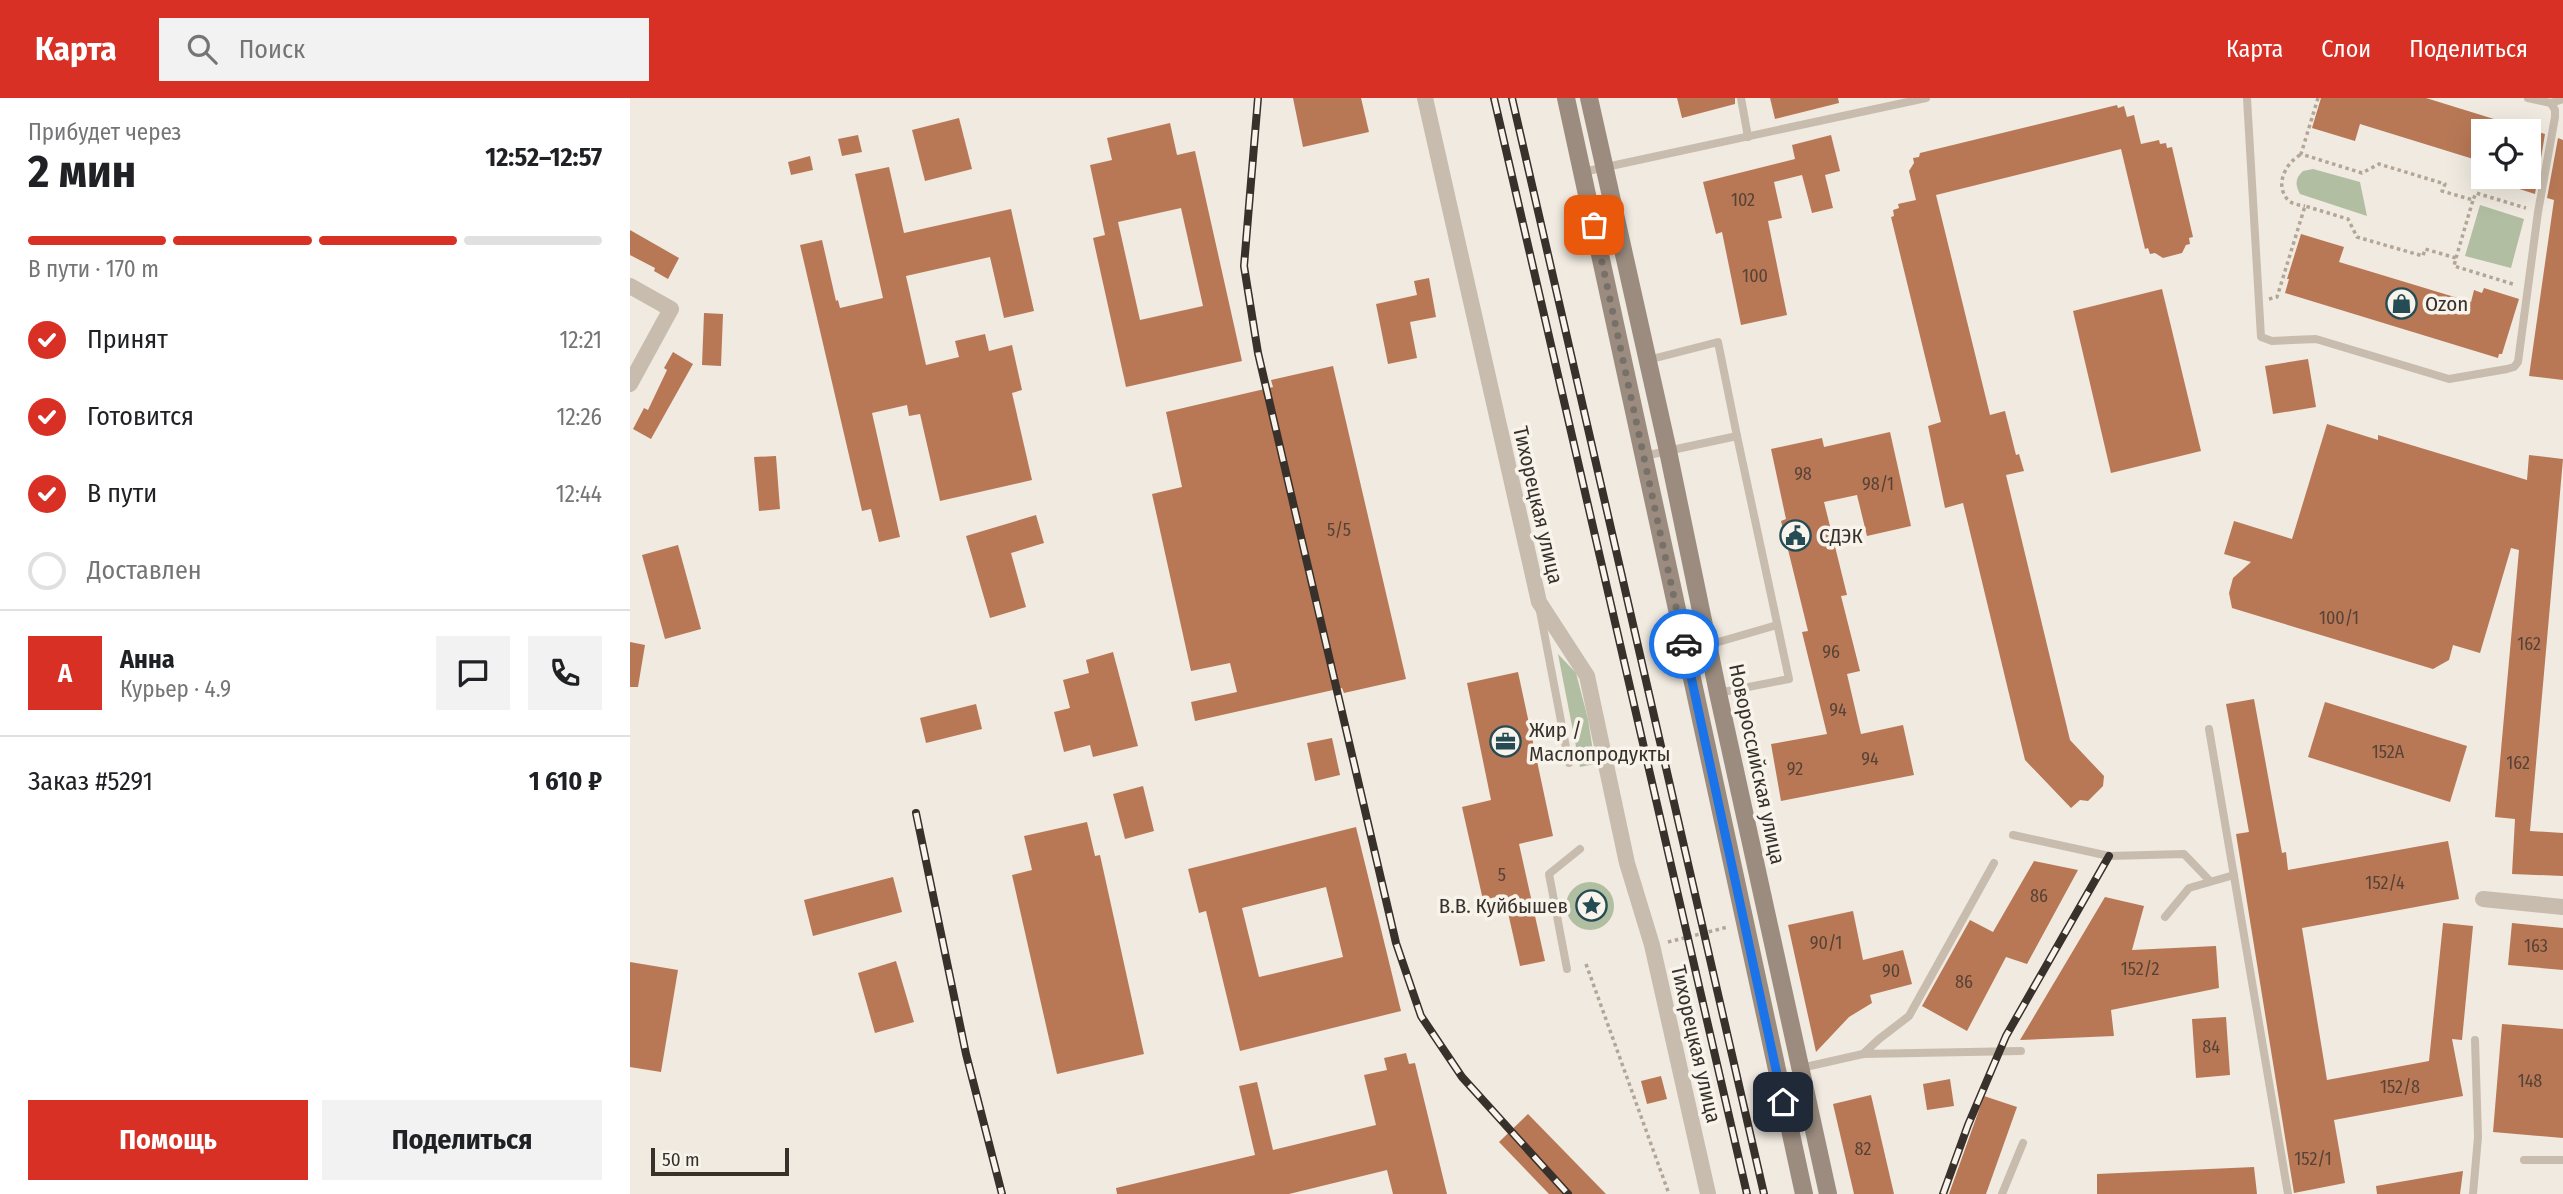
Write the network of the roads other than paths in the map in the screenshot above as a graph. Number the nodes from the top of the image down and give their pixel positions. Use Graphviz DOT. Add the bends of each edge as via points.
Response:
graph roads {
  1 [pos="1425,98"];
  2 [pos="1566,98"];
  3 [pos="1589,98"];
  4 [pos="1741,98"];
  5 [pos="1927,98"];
  6 [pos="2247,98"];
  7 [pos="2528,98"];
  8 [pos="2563,99"];
  9 [pos="2551,103"];
  10 [pos="1748,136"];
  11 [pos="1604,168"];
  12 [pos="1583,173"];
  13 [pos="630,286"];
  14 [pos="1648,360"];
  15 [pos="630,384"];
  16 [pos="1737,436"];
  17 [pos="1668,450"];
  18 [pos="1644,456"];
  19 [pos="1539,602"];
  20 [pos="1777,625"];
  21 [pos="1708,645"];
  22 [pos="1718,693"];
  23 [pos="2209,729"];
  24 [pos="1569,763"];
  25 [pos="2013,835"];
  26 [pos="1580,849"];
  27 [pos="1994,863"];
  28 [pos="2234,875"];
  29 [pos="2210,881"];
  30 [pos="2483,899"];
  31 [pos="2563,907"];
  32 [pos="2165,917"];
  33 [pos="1567,969"];
  34 [pos="2475,1040"];
  35 [pos="2021,1051"];
  36 [pos="1863,1054"];
  37 [pos="1801,1068"];
  38 [pos="2023,1143"];
  39 [pos="2524,1160"];
  40 [pos="2563,1160"];
  41 [pos="1708,1194"];
  42 [pos="1804,1194"];
  43 [pos="1828,1194"];
  44 [pos="2002,1194"];
  45 [pos="2288,1194"];
  46 [pos="2473,1194"];
  1 -- 19 [label="street, Тихорецкая улица"];
  2 -- 12 [label="main road"];
  3 -- 11 [label="main road, Новороссийская улица"];
  4 -- 10 [label="lane"];
  5 -- 10 [label="lane"];
  6 -- 9 [label="lane" via="2261,337 2316,339 2449,379 2514,367 2520,354 2555,117"];
  7 -- 9 [label="lane"];
  8 -- 9 [label="lane"];
  10 -- 11 [label="lane"];
  11 -- 12 [label="lane"];
  11 -- 14 [label="main road, Новороссийская улица"];
  12 -- 18 [label="main road"];
  13 -- 15 [label="street" via="671,309"];
  14 -- 16 [label="lane" via="1718,342"];
  14 -- 17 [label="main road, Новороссийская улица"];
  16 -- 17 [label="lane"];
  16 -- 20 [label="lane"];
  17 -- 18 [label="lane"];
  17 -- 21 [label="main road, Новороссийская улица"];
  18 -- 42 [label="main road"];
  19 -- 24 [label="lane"];
  19 -- 41 [label="street, Тихорецкая улица" via="1587,676 1626,863 1652,945"];
  20 -- 21 [label="lane"];
  20 -- 22 [label="lane" via="1789,679"];
  21 -- 22 [label="main road, Новороссийская улица"];
  22 -- 37 [label="main road, Новороссийская улица"];
  23 -- 28 [label="lane"];
  25 -- 29 [label="lane" via="2109,856 2185,853"];
  26 -- 33 [label="lane" via="1549,874"];
  27 -- 36 [label="lane" via="1909,1016"];
  28 -- 29 [label="lane"];
  28 -- 45 [label="lane"];
  29 -- 32 [label="lane" via="2189,888"];
  30 -- 31 [label="street"];
  34 -- 46 [label="lane" via="2478,1137"];
  35 -- 36 [label="lane"];
  36 -- 37 [label="lane"];
  37 -- 43 [label="main road, Новороссийская улица"];
  38 -- 44 [label="lane"];
  39 -- 40 [label="lane"];
}
